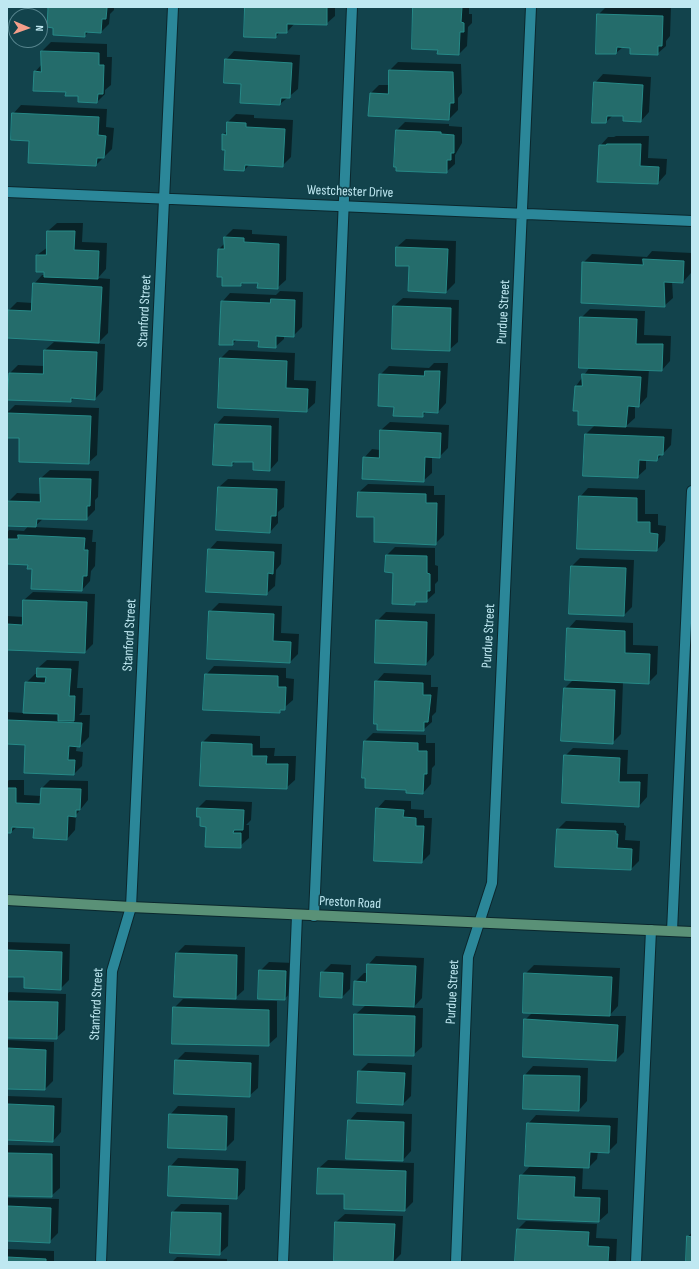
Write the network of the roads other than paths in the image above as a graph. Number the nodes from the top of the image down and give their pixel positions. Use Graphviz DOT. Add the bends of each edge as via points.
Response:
graph roads {
  1 [pos="173,7"];
  2 [pos="352,7"];
  3 [pos="531,7"];
  4 [pos="7,192"];
  5 [pos="164,199"];
  6 [pos="343,206"];
  7 [pos="522,214"];
  8 [pos="692,221"];
  9 [pos="692,491"];
  10 [pos="7,900"];
  11 [pos="131,907"];
  12 [pos="297,915"];
  13 [pos="314,916"];
  14 [pos="480,922"];
  15 [pos="651,930"];
  16 [pos="672,931"];
  17 [pos="692,932"];
  18 [pos="101,1262"];
  19 [pos="283,1262"];
  20 [pos="456,1262"];
  21 [pos="636,1262"];
  1 -- 5 [label="street, Stanford Street"];
  2 -- 6 [label="street"];
  3 -- 7 [label="street, Purdue Street"];
  4 -- 5 [label="street, Westchester Drive"];
  5 -- 6 [label="street, Westchester Drive"];
  5 -- 11 [label="street, Stanford Street"];
  6 -- 7 [label="street, Westchester Drive"];
  6 -- 13 [label="street"];
  7 -- 8 [label="street, Westchester Drive"];
  7 -- 14 [label="street, Purdue Street" via="492,883"];
  9 -- 16 [label="street"];
  10 -- 11 [label="main road, Preston Road"];
  11 -- 12 [label="main road, Preston Road"];
  11 -- 18 [label="street, Stanford Street" via="112,971"];
  12 -- 13 [label="main road, Preston Road"];
  12 -- 19 [label="street"];
  13 -- 14 [label="main road, Preston Road"];
  14 -- 15 [label="main road, Preston Road"];
  14 -- 20 [label="street, Purdue Street" via="468,956"];
  15 -- 16 [label="main road, Preston Road"];
  15 -- 21 [label="street"];
  16 -- 17 [label="main road, Preston Road"];
}
